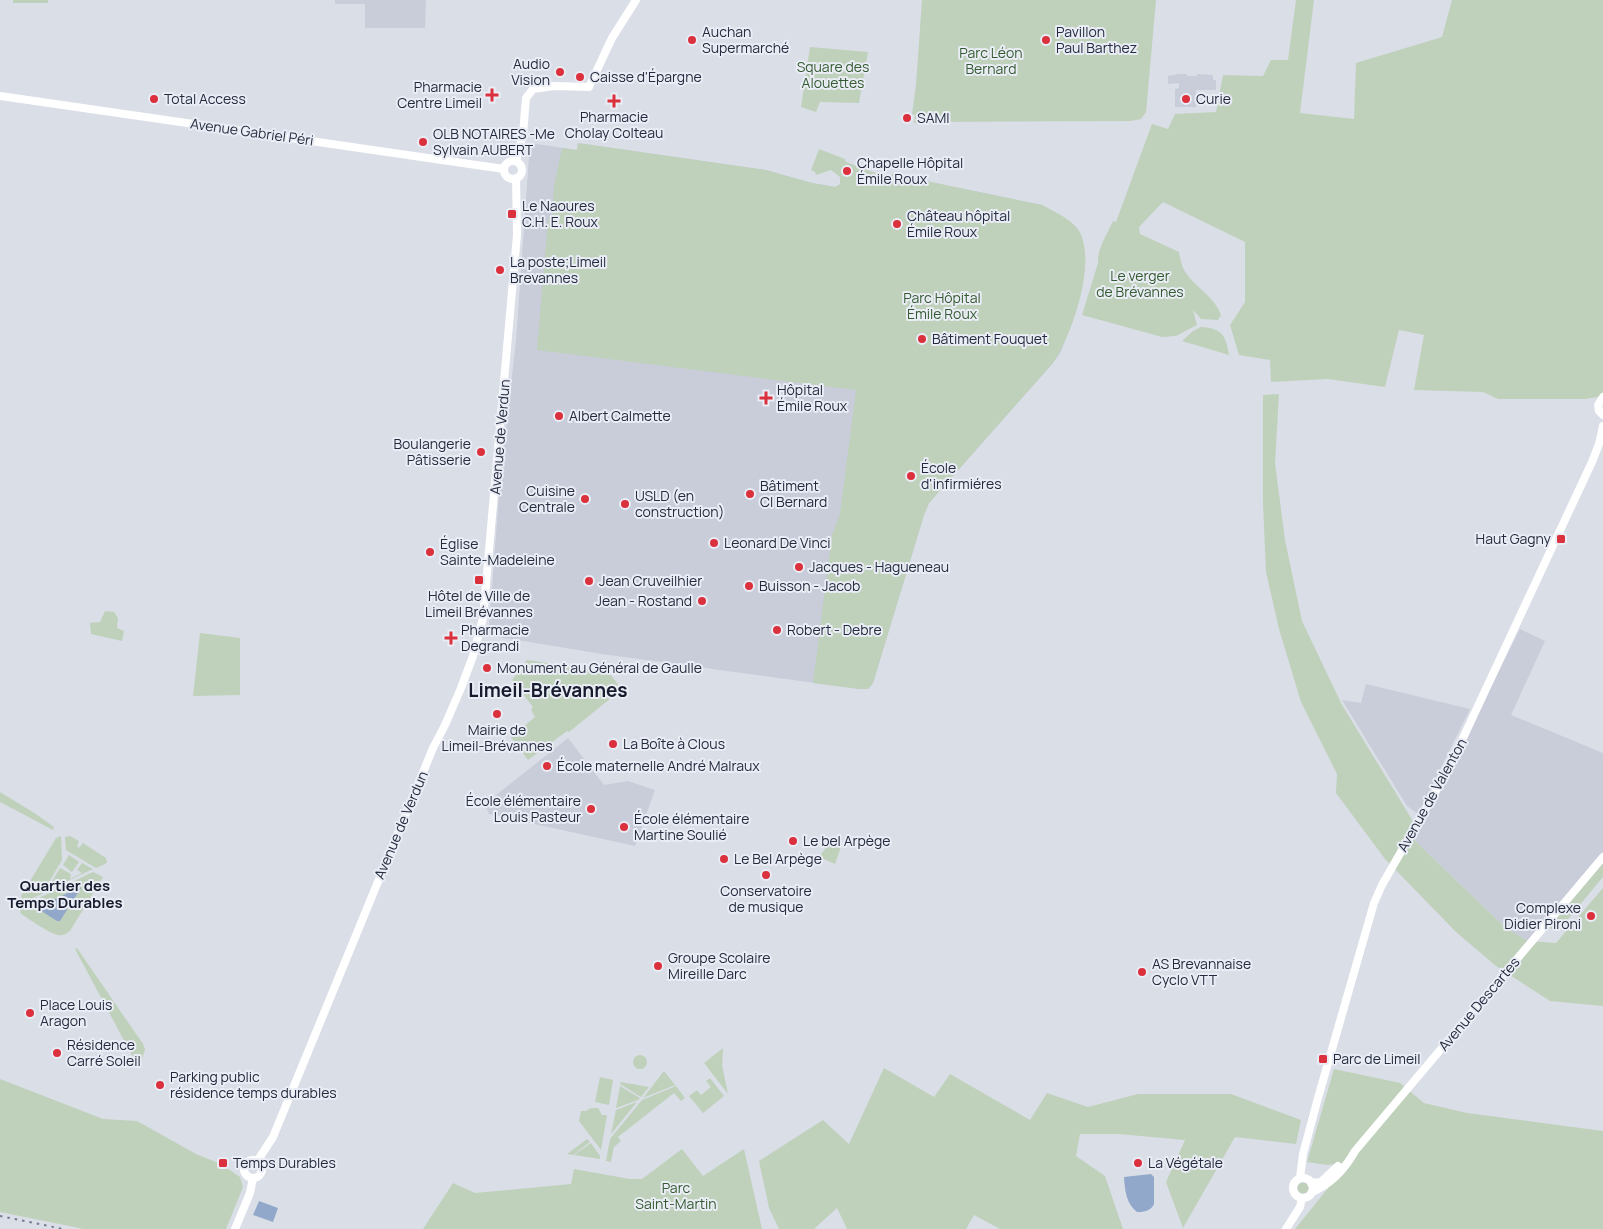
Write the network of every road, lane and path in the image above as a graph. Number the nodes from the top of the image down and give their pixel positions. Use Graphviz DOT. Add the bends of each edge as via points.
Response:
graph roads {
  1 [pos="636,0"];
  2 [pos="0,96"];
  3 [pos="516,161"];
  4 [pos="504,169"];
  5 [pos="516,178"];
  6 [pos="1603,397"];
  7 [pos="1603,415"];
  8 [pos="1603,426"];
  9 [pos="1603,857"];
  10 [pos="1354,1151"];
  11 [pos="258,1160"];
  12 [pos="253,1178"];
  13 [pos="1300,1178"];
  14 [pos="1311,1183"];
  15 [pos="1312,1192"];
  16 [pos="1302,1198"];
  17 [pos="235,1229"];
  18 [pos="1286,1229"];
  1 -- 3 [label="street" via="612,38 590,87 554,86 530,92 526,98"];
  2 -- 4 [label="street, Avenue Gabriel Péri"];
  3 -- 4 [label="street" via="508,162"];
  3 -- 5 [label="street" via="522,170"];
  4 -- 5 [label="street" via="508,177"];
  5 -- 11 [label="street, Avenue de Verdun" via="517,235 508,343 483,618 477,641 462,688 393,842 273,1137"];
  6 -- 7 [label="street" via="1598,405"];
  8 -- 13 [label="street, Avenue de Valenton" via="1592,462 1449,768 1374,903 1303,1154"];
  9 -- 10 [label="street, Avenue Descartes"];
  10 -- 14 [label="street, Avenue Descartes" via="1326,1179"];
  10 -- 15 [label="street, Avenue Descartes" via="1331,1182"];
  11 -- 12 [label="street" via="262,1172"];
  11 -- 12 [label="street" via="251,1159 244,1166 245,1173"];
  12 -- 17 [label="street"];
  13 -- 14 [label="street" via="1307,1178"];
  13 -- 16 [label="street" via="1292,1187 1294,1193"];
  14 -- 15 [label="street"];
  15 -- 16 [label="street"];
  16 -- 18 [label="street"];
}
